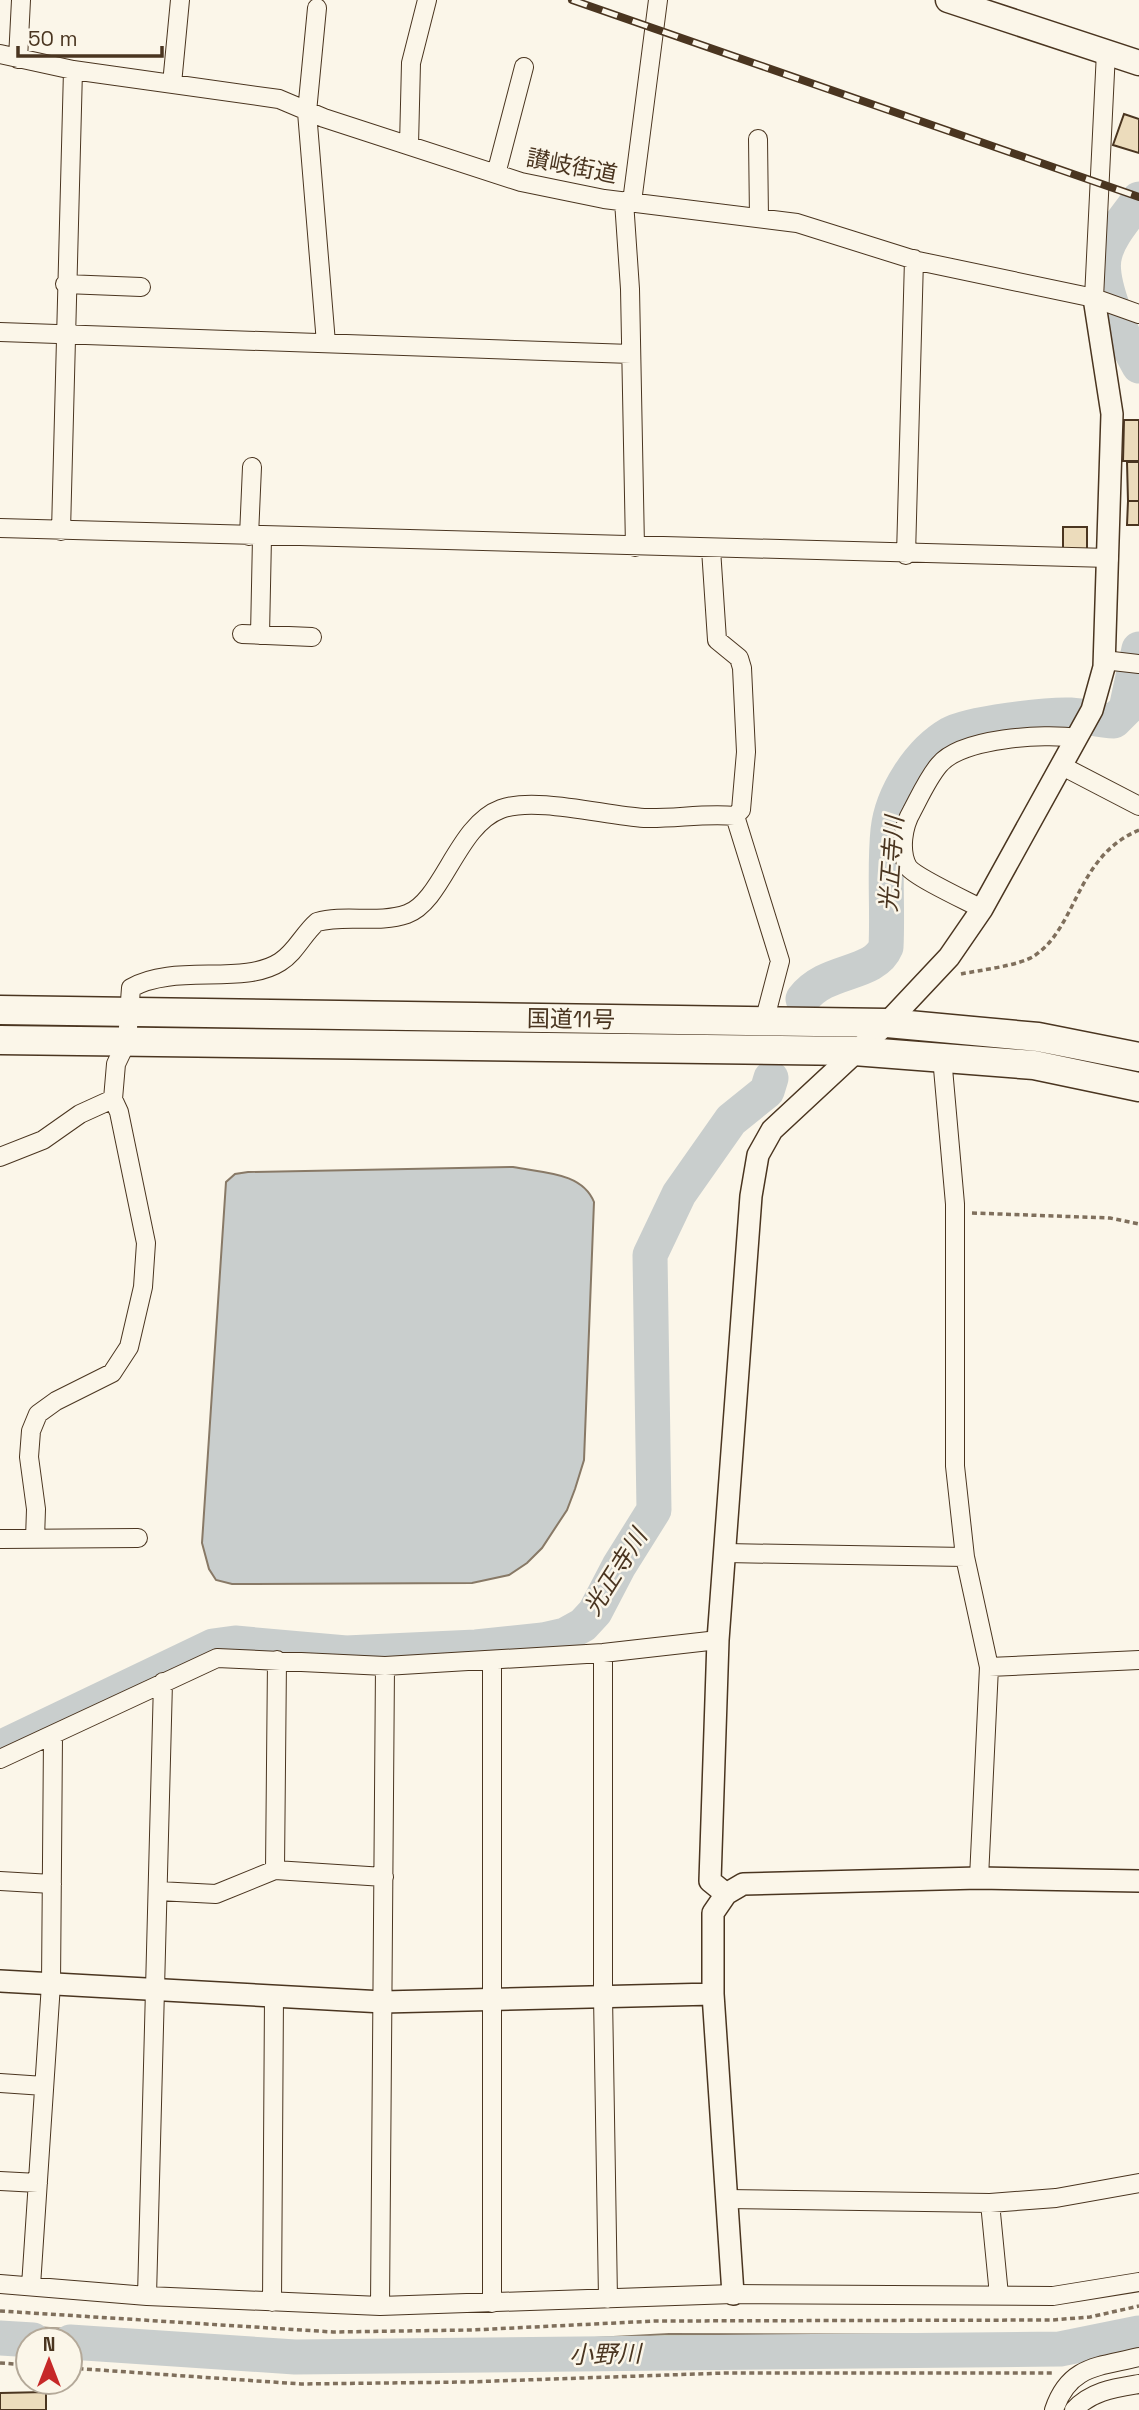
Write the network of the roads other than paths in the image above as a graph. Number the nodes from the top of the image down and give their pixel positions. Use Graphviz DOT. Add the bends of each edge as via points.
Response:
graph roads {
  1 [pos="21,0"];
  2 [pos="180,0"];
  3 [pos="427,0"];
  4 [pos="658,0"];
  5 [pos="948,0"];
  6 [pos="317,8"];
  7 [pos="1106,52"];
  8 [pos="0,54"];
  9 [pos="18,59"];
  10 [pos="1139,63"];
  11 [pos="524,67"];
  12 [pos="73,70"];
  13 [pos="172,84"];
  14 [pos="307,112"];
  15 [pos="758,139"];
  16 [pos="409,145"];
  17 [pos="496,174"];
  18 [pos="628,202"];
  19 [pos="759,218"];
  20 [pos="914,259"];
  21 [pos="65,284"];
  22 [pos="141,287"];
  23 [pos="1094,298"];
  24 [pos="1139,314"];
  25 [pos="0,332"];
  26 [pos="64,333"];
  27 [pos="326,343"];
  28 [pos="631,354"];
  29 [pos="252,467"];
  30 [pos="0,528"];
  31 [pos="61,531"];
  32 [pos="256,537"];
  33 [pos="635,547"];
  34 [pos="711,549"];
  35 [pos="906,555"];
  36 [pos="1110,558"];
  37 [pos="312,637"];
  38 [pos="1104,660"];
  39 [pos="1133,663"];
  40 [pos="1084,725"];
  41 [pos="1062,766"];
  42 [pos="1139,806"];
  43 [pos="735,816"];
  44 [pos="982,909"];
  45 [pos="0,1010"];
  46 [pos="764,1022"];
  47 [pos="887,1023"];
  48 [pos="127,1027"];
  49 [pos="0,1040"];
  50 [pos="854,1051"];
  51 [pos="942,1057"];
  52 [pos="1139,1057"];
  53 [pos="1139,1087"];
  54 [pos="113,1099"];
  55 [pos="0,1157"];
  56 [pos="138,1538"];
  57 [pos="0,1539"];
  58 [pos="35,1539"];
  59 [pos="726,1553"];
  60 [pos="965,1557"];
  61 [pos="718,1640"];
  62 [pos="603,1653"];
  63 [pos="277,1660"];
  64 [pos="492,1660"];
  65 [pos="1139,1660"];
  66 [pos="385,1666"];
  67 [pos="989,1667"];
  68 [pos="163,1682"];
  69 [pos="53,1737"];
  70 [pos="0,1759"];
  71 [pos="275,1870"];
  72 [pos="384,1877"];
  73 [pos="979,1878"];
  74 [pos="0,1881"];
  75 [pos="1139,1881"];
  76 [pos="52,1884"];
  77 [pos="158,1891"];
  78 [pos="726,1894"];
  79 [pos="0,1981"];
  80 [pos="51,1984"];
  81 [pos="155,1989"];
  82 [pos="713,1993"];
  83 [pos="274,1996"];
  84 [pos="603,1996"];
  85 [pos="492,1999"];
  86 [pos="383,2002"];
  87 [pos="0,2083"];
  88 [pos="44,2086"];
  89 [pos="0,2181"];
  90 [pos="38,2183"];
  91 [pos="1139,2183"];
  92 [pos="726,2199"];
  93 [pos="990,2203"];
  94 [pos="1139,2282"];
  95 [pos="0,2284"];
  96 [pos="31,2286"];
  97 [pos="733,2294"];
  98 [pos="999,2295"];
  99 [pos="147,2296"];
  100 [pos="608,2299"];
  101 [pos="272,2302"];
  102 [pos="492,2303"];
  103 [pos="380,2306"];
  104 [pos="1139,2357"];
  105 [pos="1139,2384"];
  106 [pos="1054,2410"];
  107 [pos="1074,2410"];
  1 -- 9 [label="street"];
  2 -- 13 [label="street"];
  3 -- 16 [label="street" via="411,63"];
  4 -- 18 [label="street"];
  5 -- 7 [label="main road"];
  6 -- 14 [label="street"];
  7 -- 10 [label="main road"];
  7 -- 23 [label="street"];
  8 -- 9 [label="street, 讃岐街道"];
  9 -- 12 [label="street, 讃岐街道"];
  11 -- 17 [label="street"];
  12 -- 13 [label="street, 讃岐街道"];
  12 -- 21 [label="street"];
  13 -- 14 [label="street, 讃岐街道" via="279,99"];
  14 -- 16 [label="street, 讃岐街道"];
  14 -- 27 [label="street"];
  15 -- 19 [label="street"];
  16 -- 17 [label="street, 讃岐街道"];
  17 -- 18 [label="street, 讃岐街道"];
  18 -- 19 [label="street, 讃岐街道"];
  18 -- 28 [label="street"];
  19 -- 20 [label="street, 讃岐街道" via="797,223"];
  20 -- 23 [label="street, 讃岐街道"];
  20 -- 35 [label="street"];
  21 -- 22 [label="street"];
  21 -- 26 [label="street"];
  23 -- 24 [label="street, 讃岐街道"];
  23 -- 36 [label="street" via="1112,414"];
  25 -- 26 [label="street"];
  26 -- 27 [label="street"];
  26 -- 31 [label="street"];
  27 -- 28 [label="street"];
  28 -- 33 [label="street"];
  29 -- 32 [label="street"];
  30 -- 31 [label="street"];
  31 -- 32 [label="street"];
  32 -- 33 [label="street"];
  32 -- 37 [label="street" via="251,634"];
  33 -- 34 [label="street"];
  34 -- 35 [label="street"];
  34 -- 43 [label="street" via="717,640 739,657 742,668 746,752 741,810"];
  35 -- 36 [label="street"];
  36 -- 38 [label="street"];
  38 -- 39 [label="street"];
  38 -- 40 [label="street"];
  40 -- 41 [label="street"];
  40 -- 44 [label="street" via="953,753 939,764 910,814 904,831 904,856 910,869"];
  41 -- 42 [label="street"];
  41 -- 44 [label="street"];
  43 -- 46 [label="street" via="780,961"];
  43 -- 48 [label="street" via="641,818 536,806 503,808 478,822 409,914 317,922 292,953 262,970 141,982 131,988"];
  44 -- 47 [label="street" via="938,968"];
  45 -- 48 [label="highway, 国道11号"];
  46 -- 47 [label="highway, 国道11号"];
  46 -- 48 [label="highway, 国道11号"];
  47 -- 50 [label="street"];
  47 -- 52 [label="highway, 国道11号" via="1038,1037"];
  48 -- 49 [label="highway, 国道11号"];
  48 -- 50 [label="highway, 国道11号"];
  48 -- 54 [label="street" via="116,1064"];
  50 -- 51 [label="highway, 国道11号"];
  50 -- 59 [label="street" via="772,1130 758,1156 751,1196"];
  51 -- 53 [label="highway, 国道11号" via="1034,1065"];
  51 -- 60 [label="street" via="955,1204 955,1466"];
  54 -- 55 [label="street" via="80,1114 43,1140"];
  54 -- 58 [label="street" via="146,1243 143,1287 129,1347 112,1373 56,1401 34,1422 29,1457"];
  56 -- 58 [label="street"];
  57 -- 58 [label="street"];
  59 -- 60 [label="street"];
  59 -- 61 [label="street"];
  60 -- 67 [label="street"];
  61 -- 62 [label="street"];
  61 -- 78 [label="street" via="710,1881"];
  62 -- 64 [label="street"];
  62 -- 84 [label="street"];
  63 -- 66 [label="street"];
  63 -- 68 [label="street" via="217,1658"];
  63 -- 71 [label="street"];
  64 -- 66 [label="street"];
  64 -- 85 [label="street"];
  65 -- 67 [label="street"];
  66 -- 72 [label="street"];
  67 -- 73 [label="street"];
  68 -- 69 [label="street"];
  68 -- 77 [label="street"];
  69 -- 70 [label="street"];
  69 -- 76 [label="street"];
  71 -- 72 [label="street"];
  71 -- 77 [label="street" via="216,1894"];
  72 -- 86 [label="street"];
  73 -- 75 [label="street"];
  73 -- 78 [label="street" via="743,1884"];
  74 -- 76 [label="street"];
  76 -- 80 [label="street"];
  77 -- 81 [label="street"];
  78 -- 82 [label="street" via="713,1913"];
  79 -- 80 [label="street"];
  80 -- 81 [label="street"];
  80 -- 88 [label="street"];
  81 -- 83 [label="street"];
  81 -- 99 [label="street"];
  82 -- 84 [label="street"];
  82 -- 92 [label="street"];
  83 -- 86 [label="street"];
  83 -- 101 [label="street"];
  84 -- 85 [label="street"];
  84 -- 100 [label="street"];
  85 -- 86 [label="street"];
  85 -- 102 [label="street"];
  86 -- 103 [label="street"];
  87 -- 88 [label="street"];
  88 -- 90 [label="street"];
  89 -- 90 [label="street"];
  90 -- 96 [label="street"];
  91 -- 93 [label="street" via="1056,2198"];
  92 -- 93 [label="street"];
  92 -- 97 [label="street"];
  93 -- 98 [label="street"];
  94 -- 98 [label="street" via="1053,2296"];
  95 -- 96 [label="street"];
  96 -- 99 [label="street"];
  97 -- 98 [label="street"];
  97 -- 100 [label="street"];
  99 -- 101 [label="street"];
  100 -- 102 [label="street"];
  101 -- 103 [label="street"];
  102 -- 103 [label="street"];
  104 -- 106 [label="street" via="1072,2376"];
  105 -- 107 [label="street" via="1105,2390 1084,2399"];
}
